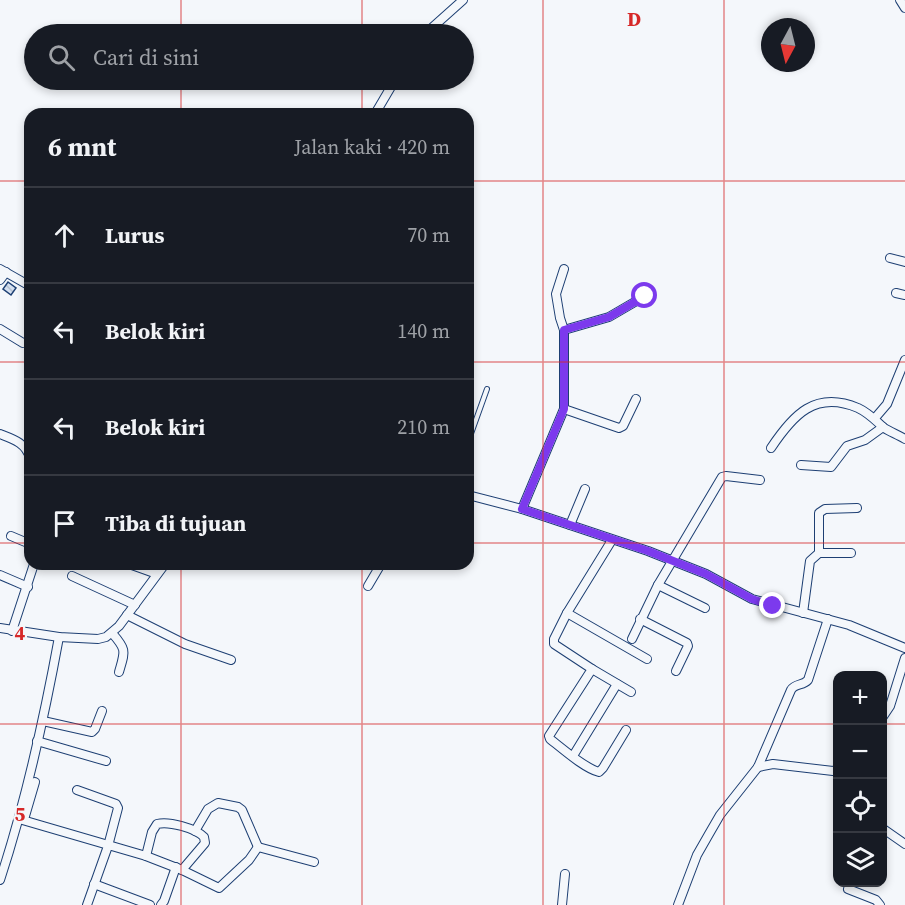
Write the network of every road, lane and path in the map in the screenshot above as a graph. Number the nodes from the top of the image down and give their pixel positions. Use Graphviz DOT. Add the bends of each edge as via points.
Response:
graph roads {
  1 [pos="463,0"];
  2 [pos="900,0"];
  3 [pos="905,8"];
  4 [pos="436,24"];
  5 [pos="389,90"];
  6 [pos="379,108"];
  7 [pos="890,258"];
  8 [pos="905,262"];
  9 [pos="564,269"];
  10 [pos="3,270"];
  11 [pos="0,280"];
  12 [pos="24,282"];
  13 [pos="896,293"];
  14 [pos="645,296"];
  15 [pos="905,296"];
  16 [pos="0,329"];
  17 [pos="564,330"];
  18 [pos="23,342"];
  19 [pos="905,360"];
  20 [pos="487,389"];
  21 [pos="636,399"];
  22 [pos="564,409"];
  23 [pos="875,418"];
  24 [pos="474,425"];
  25 [pos="883,427"];
  26 [pos="0,434"];
  27 [pos="905,438"];
  28 [pos="24,447"];
  29 [pos="771,448"];
  30 [pos="801,465"];
  31 [pos="760,480"];
  32 [pos="585,489"];
  33 [pos="474,497"];
  34 [pos="857,508"];
  35 [pos="522,509"];
  36 [pos="570,525"];
  37 [pos="11,536"];
  38 [pos="612,540"];
  39 [pos="24,541"];
  40 [pos="819,553"];
  41 [pos="850,553"];
  42 [pos="673,561"];
  43 [pos="32,570"];
  44 [pos="146,570"];
  45 [pos="161,570"];
  46 [pos="377,570"];
  47 [pos="158,574"];
  48 [pos="0,575"];
  49 [pos="72,576"];
  50 [pos="658,585"];
  51 [pos="368,586"];
  52 [pos="28,587"];
  53 [pos="135,605"];
  54 [pos="705,608"];
  55 [pos="567,613"];
  56 [pos="803,613"];
  57 [pos="126,615"];
  58 [pos="828,619"];
  59 [pos="640,620"];
  60 [pos="0,628"];
  61 [pos="12,631"];
  62 [pos="112,633"];
  63 [pos="59,637"];
  64 [pos="632,639"];
  65 [pos="905,648"];
  66 [pos="905,658"];
  67 [pos="647,659"];
  68 [pos="231,660"];
  69 [pos="592,669"];
  70 [pos="676,671"];
  71 [pos="119,672"];
  72 [pos="617,684"];
  73 [pos="631,692"];
  74 [pos="887,710"];
  75 [pos="102,711"];
  76 [pos="43,721"];
  77 [pos="626,730"];
  78 [pos="37,741"];
  79 [pos="573,756"];
  80 [pos="106,761"];
  81 [pos="758,767"];
  82 [pos="833,771"];
  83 [pos="35,782"];
  84 [pos="76,790"];
  85 [pos="21,820"];
  86 [pos="195,831"];
  87 [pos="887,831"];
  88 [pos="905,844"];
  89 [pos="108,846"];
  90 [pos="258,848"];
  91 [pos="146,856"];
  92 [pos="314,862"];
  93 [pos="179,869"];
  94 [pos="565,874"];
  95 [pos="0,880"];
  96 [pos="94,884"];
  97 [pos="849,887"];
  98 [pos="87,905"];
  99 [pos="150,905"];
  100 [pos="161,905"];
  101 [pos="562,905"];
  102 [pos="678,905"];
  103 [pos="880,905"];
  1 -- 4 [label="street"];
  2 -- 3 [label="street"];
  5 -- 6 [label="street"];
  7 -- 8 [label="street"];
  9 -- 17 [label="street" via="556,294"];
  10 -- 11 [label="street"];
  10 -- 12 [label="street"];
  13 -- 15 [label="street"];
  14 -- 17 [label="street" via="609,317"];
  16 -- 18 [label="street"];
  17 -- 22 [label="street"];
  19 -- 23 [label="street" via="887,404"];
  20 -- 24 [label="lane"];
  21 -- 22 [label="street" via="619,428"];
  22 -- 35 [label="street"];
  23 -- 25 [label="street"];
  23 -- 29 [label="street" via="859,408 820,404 795,416"];
  25 -- 27 [label="street"];
  25 -- 30 [label="street" via="865,440 847,446 831,467"];
  26 -- 28 [label="street"];
  31 -- 42 [label="street" via="723,476"];
  32 -- 36 [label="street"];
  33 -- 35 [label="street"];
  34 -- 40 [label="street" via="825,509 819,513"];
  35 -- 36 [label="street"];
  36 -- 38 [label="street"];
  37 -- 39 [label="street"];
  38 -- 42 [label="street"];
  38 -- 55 [label="street"];
  40 -- 41 [label="street"];
  40 -- 56 [label="street" via="809,565"];
  42 -- 50 [label="street"];
  42 -- 56 [label="street" via="752,599"];
  43 -- 52 [label="street"];
  44 -- 47 [label="street"];
  45 -- 47 [label="street"];
  46 -- 51 [label="street"];
  47 -- 53 [label="street"];
  48 -- 52 [label="street"];
  49 -- 53 [label="street"];
  50 -- 54 [label="street"];
  50 -- 59 [label="street"];
  52 -- 61 [label="street"];
  53 -- 57 [label="street"];
  55 -- 67 [label="street"];
  55 -- 69 [label="street" via="554,643"];
  56 -- 58 [label="street"];
  57 -- 62 [label="street"];
  57 -- 68 [label="street" via="185,644"];
  58 -- 65 [label="street"];
  58 -- 81 [label="street" via="808,680 792,688"];
  59 -- 64 [label="street"];
  59 -- 70 [label="street" via="687,643"];
  60 -- 61 [label="street"];
  61 -- 63 [label="street"];
  62 -- 63 [label="street" via="98,639"];
  62 -- 71 [label="street" via="124,647"];
  63 -- 76 [label="street"];
  66 -- 74 [label="street"];
  69 -- 72 [label="street"];
  69 -- 79 [label="street" via="550,733 550,740"];
  72 -- 73 [label="street"];
  72 -- 79 [label="street"];
  75 -- 76 [label="street" via="92,732"];
  76 -- 78 [label="street"];
  77 -- 79 [label="street" via="601,771"];
  78 -- 80 [label="street"];
  78 -- 85 [label="street"];
  81 -- 82 [label="street" via="773,764"];
  81 -- 102 [label="street" via="714,824"];
  83 -- 85 [label="street"];
  84 -- 89 [label="street" via="118,806"];
  85 -- 89 [label="street"];
  85 -- 95 [label="street"];
  86 -- 90 [label="street" via="208,809 218,803 238,807"];
  86 -- 91 [label="street" via="157,824"];
  86 -- 93 [label="street" via="204,837 205,843"];
  87 -- 88 [label="street"];
  89 -- 91 [label="street"];
  89 -- 96 [label="street"];
  90 -- 92 [label="street"];
  90 -- 93 [label="street" via="219,888"];
  91 -- 93 [label="street"];
  93 -- 100 [label="street"];
  94 -- 101 [label="street"];
  96 -- 98 [label="street"];
  96 -- 99 [label="street"];
  97 -- 103 [label="street"];
}
